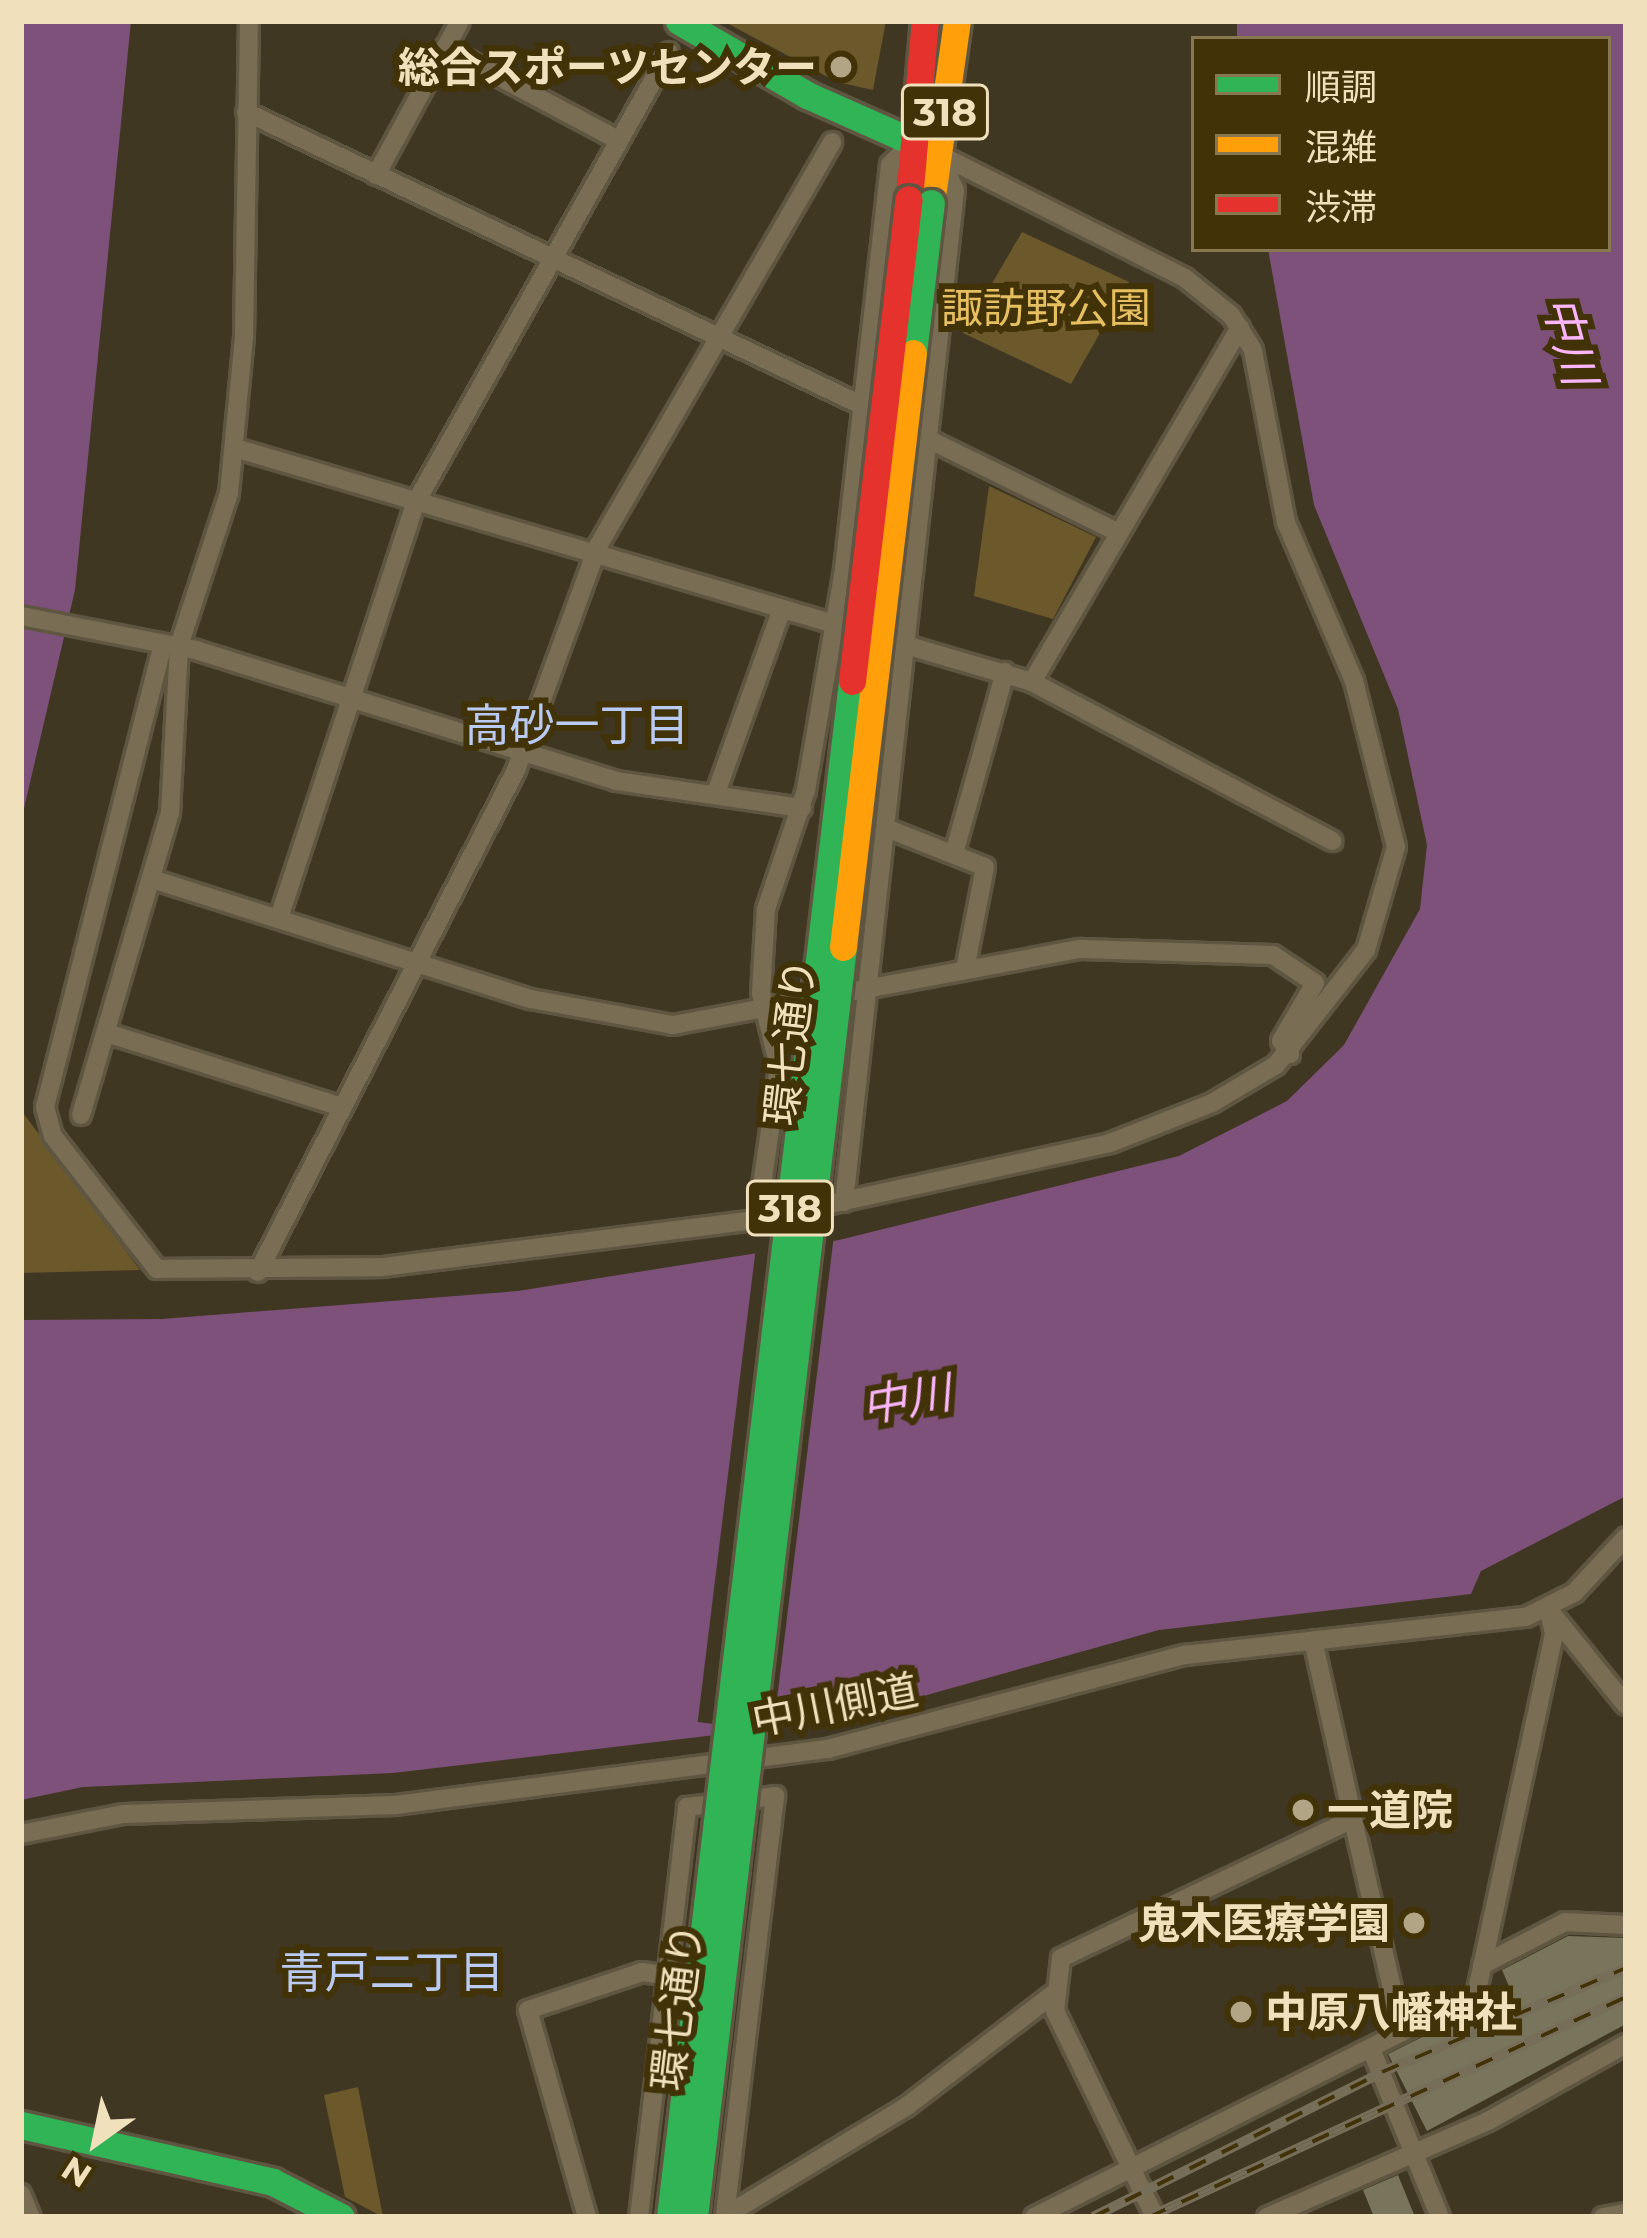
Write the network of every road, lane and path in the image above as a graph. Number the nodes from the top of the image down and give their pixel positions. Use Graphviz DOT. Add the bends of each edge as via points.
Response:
graph roads {
  1 [pos="249,21"];
  2 [pos="460,21"];
  3 [pos="679,21"];
  4 [pos="926,21"];
  5 [pos="957,21"];
  6 [pos="445,48"];
  7 [pos="669,52"];
  8 [pos="246,112"];
  9 [pos="618,140"];
  10 [pos="832,142"];
  11 [pos="926,147"];
  12 [pos="376,175"];
  13 [pos="920,201"];
  14 [pos="552,259"];
  15 [pos="1240,328"];
  16 [pos="718,340"];
  17 [pos="861,405"];
  18 [pos="924,437"];
  19 [pos="235,448"];
  20 [pos="416,502"];
  21 [pos="1115,531"];
  22 [pos="595,553"];
  23 [pos="782,609"];
  24 [pos="21,616"];
  25 [pos="830,620"];
  26 [pos="906,643"];
  27 [pos="165,644"];
  28 [pos="1005,672"];
  29 [pos="1032,682"];
  30 [pos="352,698"];
  31 [pos="524,753"];
  32 [pos="716,793"];
  33 [pos="802,808"];
  34 [pos="886,828"];
  35 [pos="1332,841"];
  36 [pos="955,850"];
  37 [pos="152,879"];
  38 [pos="279,918"];
  39 [pos="417,964"];
  40 [pos="965,970"];
  41 [pos="867,992"];
  42 [pos="765,1012"];
  43 [pos="107,1033"];
  44 [pos="1290,1054"];
  45 [pos="342,1107"];
  46 [pos="81,1115"];
  47 [pos="844,1202"];
  48 [pos="757,1220"];
  49 [pos="258,1272"];
  50 [pos="1626,1537"];
  51 [pos="1549,1610"];
  52 [pos="1313,1640"];
  53 [pos="1626,1705"];
  54 [pos="1353,1819"];
  55 [pos="21,1834"];
  56 [pos="1626,1925"];
  57 [pos="1482,1965"];
  58 [pos="664,1975"];
  59 [pos="1052,1995"];
  60 [pos="1402,2032"];
  61 [pos="1626,2044"];
  62 [pos="1371,2049"];
  63 [pos="21,2125"];
  64 [pos="1418,2154"];
  65 [pos="1135,2171"];
  66 [pos="21,2194"];
  67 [pos="1626,2212"];
  68 [pos="725,2216"];
  69 [pos="32,2217"];
  70 [pos="341,2217"];
  71 [pos="587,2217"];
  72 [pos="639,2217"];
  73 [pos="670,2217"];
  74 [pos="694,2217"];
  75 [pos="1034,2217"];
  76 [pos="1155,2217"];
  77 [pos="1267,2217"];
  78 [pos="1440,2217"];
  79 [pos="1603,2217"];
  1 -- 8 [label="street"];
  2 -- 6 [label="street"];
  3 -- 11 [label="main road" via="807,95"];
  4 -- 11 [label="main road, 環七通り / 318"];
  5 -- 11 [label="main road, 環七通り / 318"];
  6 -- 9 [label="street"];
  6 -- 12 [label="street"];
  7 -- 9 [label="street"];
  8 -- 12 [label="street"];
  8 -- 19 [label="street"];
  9 -- 14 [label="street"];
  10 -- 16 [label="street"];
  11 -- 13 [label="main road, 環七通り / 318"];
  11 -- 15 [label="street" via="1185,278"];
  11 -- 17 [label="street" via="890,165"];
  11 -- 18 [label="street" via="955,190"];
  12 -- 14 [label="street"];
  13 -- 73 [label="main road, 環七通り / 318, bridge"];
  13 -- 74 [label="main road, 環七通り / 318, bridge"];
  14 -- 16 [label="street"];
  14 -- 20 [label="street"];
  15 -- 21 [label="street"];
  15 -- 44 [label="street" via="1260,369 1290,534 1354,681 1396,847 1366,950"];
  16 -- 17 [label="street"];
  16 -- 22 [label="street"];
  17 -- 25 [label="street"];
  18 -- 21 [label="street"];
  18 -- 26 [label="street"];
  19 -- 20 [label="street"];
  19 -- 27 [label="street"];
  20 -- 22 [label="street"];
  20 -- 30 [label="street"];
  21 -- 29 [label="street"];
  22 -- 23 [label="street"];
  22 -- 31 [label="street"];
  23 -- 25 [label="street"];
  23 -- 32 [label="street"];
  24 -- 27 [label="street"];
  25 -- 26 [label="street"];
  25 -- 33 [label="street"];
  26 -- 28 [label="street"];
  26 -- 34 [label="street"];
  27 -- 30 [label="street"];
  27 -- 37 [label="street" via="170,813"];
  27 -- 49 [label="street" via="45,1117 157,1269"];
  28 -- 29 [label="street"];
  28 -- 36 [label="street"];
  29 -- 35 [label="street"];
  30 -- 31 [label="street"];
  30 -- 38 [label="street"];
  31 -- 32 [label="street" via="616,781"];
  31 -- 39 [label="street"];
  32 -- 33 [label="street"];
  33 -- 42 [label="street" via="766,909"];
  34 -- 36 [label="street"];
  34 -- 41 [label="street"];
  36 -- 40 [label="street" via="986,867"];
  37 -- 38 [label="street"];
  37 -- 43 [label="street"];
  38 -- 39 [label="street"];
  39 -- 42 [label="street" via="531,999 673,1025"];
  39 -- 45 [label="street"];
  40 -- 41 [label="street"];
  40 -- 44 [label="street" via="1081,949 1273,956 1315,983 1281,1041"];
  41 -- 42 [label="street"];
  41 -- 47 [label="street"];
  42 -- 48 [label="street" via="779,1067"];
  43 -- 45 [label="street"];
  43 -- 46 [label="street"];
  44 -- 47 [label="street" via="1212,1102 1110,1143"];
  45 -- 49 [label="street"];
  47 -- 48 [label="street"];
  48 -- 49 [label="street" via="513,1254"];
  50 -- 51 [label="street"];
  51 -- 52 [label="street, 中川側道"];
  51 -- 53 [label="street"];
  51 -- 57 [label="street" via="1554,1634"];
  52 -- 54 [label="street"];
  52 -- 55 [label="street, 中川側道" via="1157,1661 828,1749 396,1804 123,1814"];
  54 -- 59 [label="street" via="1061,1958"];
  54 -- 60 [label="street"];
  56 -- 57 [label="street" via="1565,1922"];
  57 -- 60 [label="street" via="1475,1995"];
  58 -- 68 [label="street" via="687,1807 775,1796"];
  58 -- 71 [label="street" via="642,1972 528,2010"];
  58 -- 72 [label="street"];
  59 -- 65 [label="street"];
  59 -- 68 [label="street" via="906,2107"];
  60 -- 62 [label="street"];
  61 -- 64 [label="street"];
  62 -- 64 [label="street"];
  62 -- 65 [label="street"];
  63 -- 70 [label="main road" via="273,2182"];
  64 -- 77 [label="street"];
  64 -- 78 [label="street"];
  65 -- 75 [label="street"];
  65 -- 76 [label="street"];
  66 -- 69 [label="street"];
  67 -- 79 [label="street"];
}
